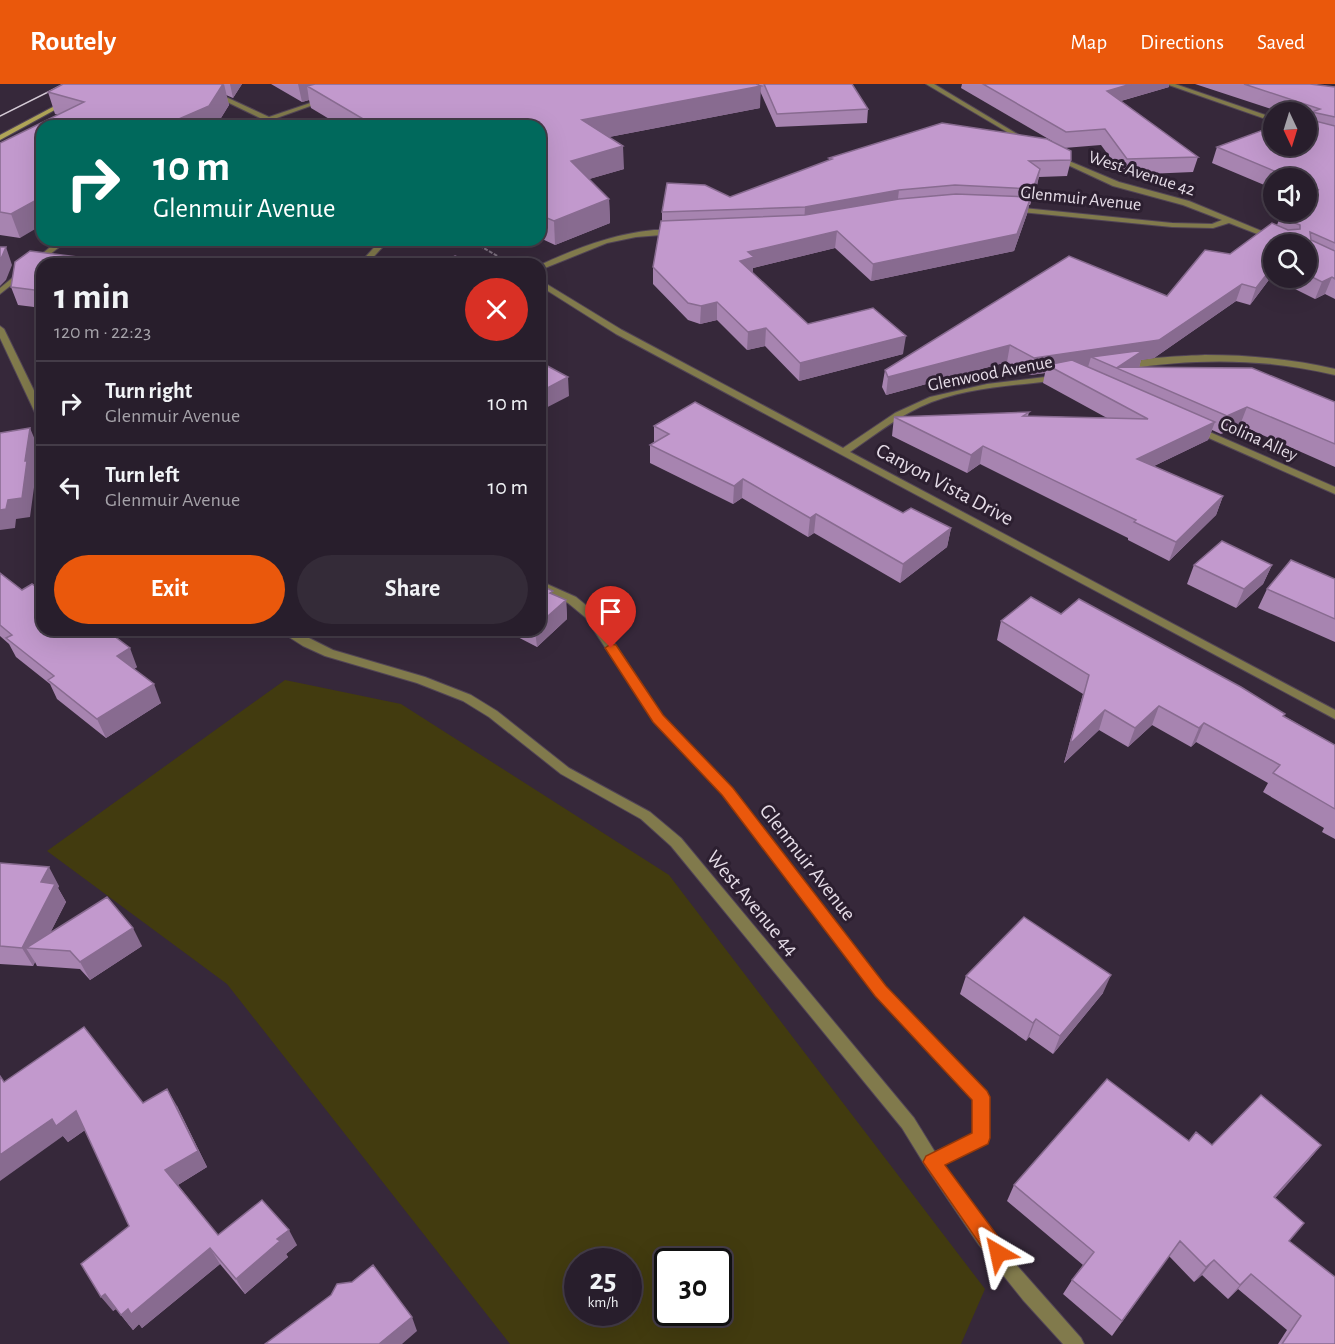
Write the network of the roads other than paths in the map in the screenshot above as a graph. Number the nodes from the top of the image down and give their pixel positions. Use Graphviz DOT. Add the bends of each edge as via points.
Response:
graph roads {
  1 [pos="193,84"];
  2 [pos="929,84"];
  3 [pos="1169,84"];
  4 [pos="77,97"];
  5 [pos="333,97"];
  6 [pos="1263,116"];
  7 [pos="268,118"];
  8 [pos="263,120"];
  9 [pos="272,120"];
  10 [pos="0,138"];
  11 [pos="1038,147"];
  12 [pos="1047,152"];
  13 [pos="1000,208"];
  14 [pos="1229,220"];
  15 [pos="689,232"];
  16 [pos="1264,234"];
  17 [pos="57,246"];
  18 [pos="380,246"];
  19 [pos="42,258"];
  20 [pos="368,258"];
  21 [pos="36,263"];
  22 [pos="546,265"];
  23 [pos="546,286"];
  24 [pos="0,292"];
  25 [pos="0,329"];
  26 [pos="1114,368"];
  27 [pos="1335,372"];
  28 [pos="1071,375"];
  29 [pos="36,404"];
  30 [pos="1187,426"];
  31 [pos="843,452"];
  32 [pos="1335,491"];
  33 [pos="546,588"];
  34 [pos="294,636"];
  35 [pos="1335,715"];
  36 [pos="932,1162"];
  37 [pos="1076,1344"];
  1 -- 7 [label="street"];
  2 -- 11 [label="street"];
  3 -- 6 [label="street"];
  4 -- 10 [label="street"];
  5 -- 7 [label="street"];
  7 -- 8 [label="street"];
  7 -- 9 [label="street"];
  12 -- 14 [label="street, West Avenue 42" via="1116,184 1186,203"];
  13 -- 14 [label="street, Glenmuir Avenue" via="1172,225 1213,226"];
  14 -- 16 [label="street, West Avenue 42"];
  15 -- 22 [label="street" via="622,235"];
  17 -- 19 [label="street"];
  18 -- 20 [label="street"];
  21 -- 24 [label="street"];
  23 -- 31 [label="street, Canyon Vista Drive" via="619,332"];
  25 -- 29 [label="street"];
  26 -- 27 [label="street" via="1186,357 1225,357 1278,361"];
  28 -- 31 [label="street, Glenwood Avenue" via="946,395 918,404"];
  30 -- 32 [label="street, Colina Alley"];
  31 -- 35 [label="street, Canyon Vista Drive"];
  33 -- 36 [label="street, Glenmuir Avenue" via="572,600 589,614 658,718 728,792 880,991 981,1097 981,1138"];
  34 -- 36 [label="street, West Avenue 44" via="350,662 423,680 467,698 507,723 565,771 643,814 687,856 908,1123"];
  36 -- 37 [label="street, West Avenue 44" via="1038,1307"];
}
